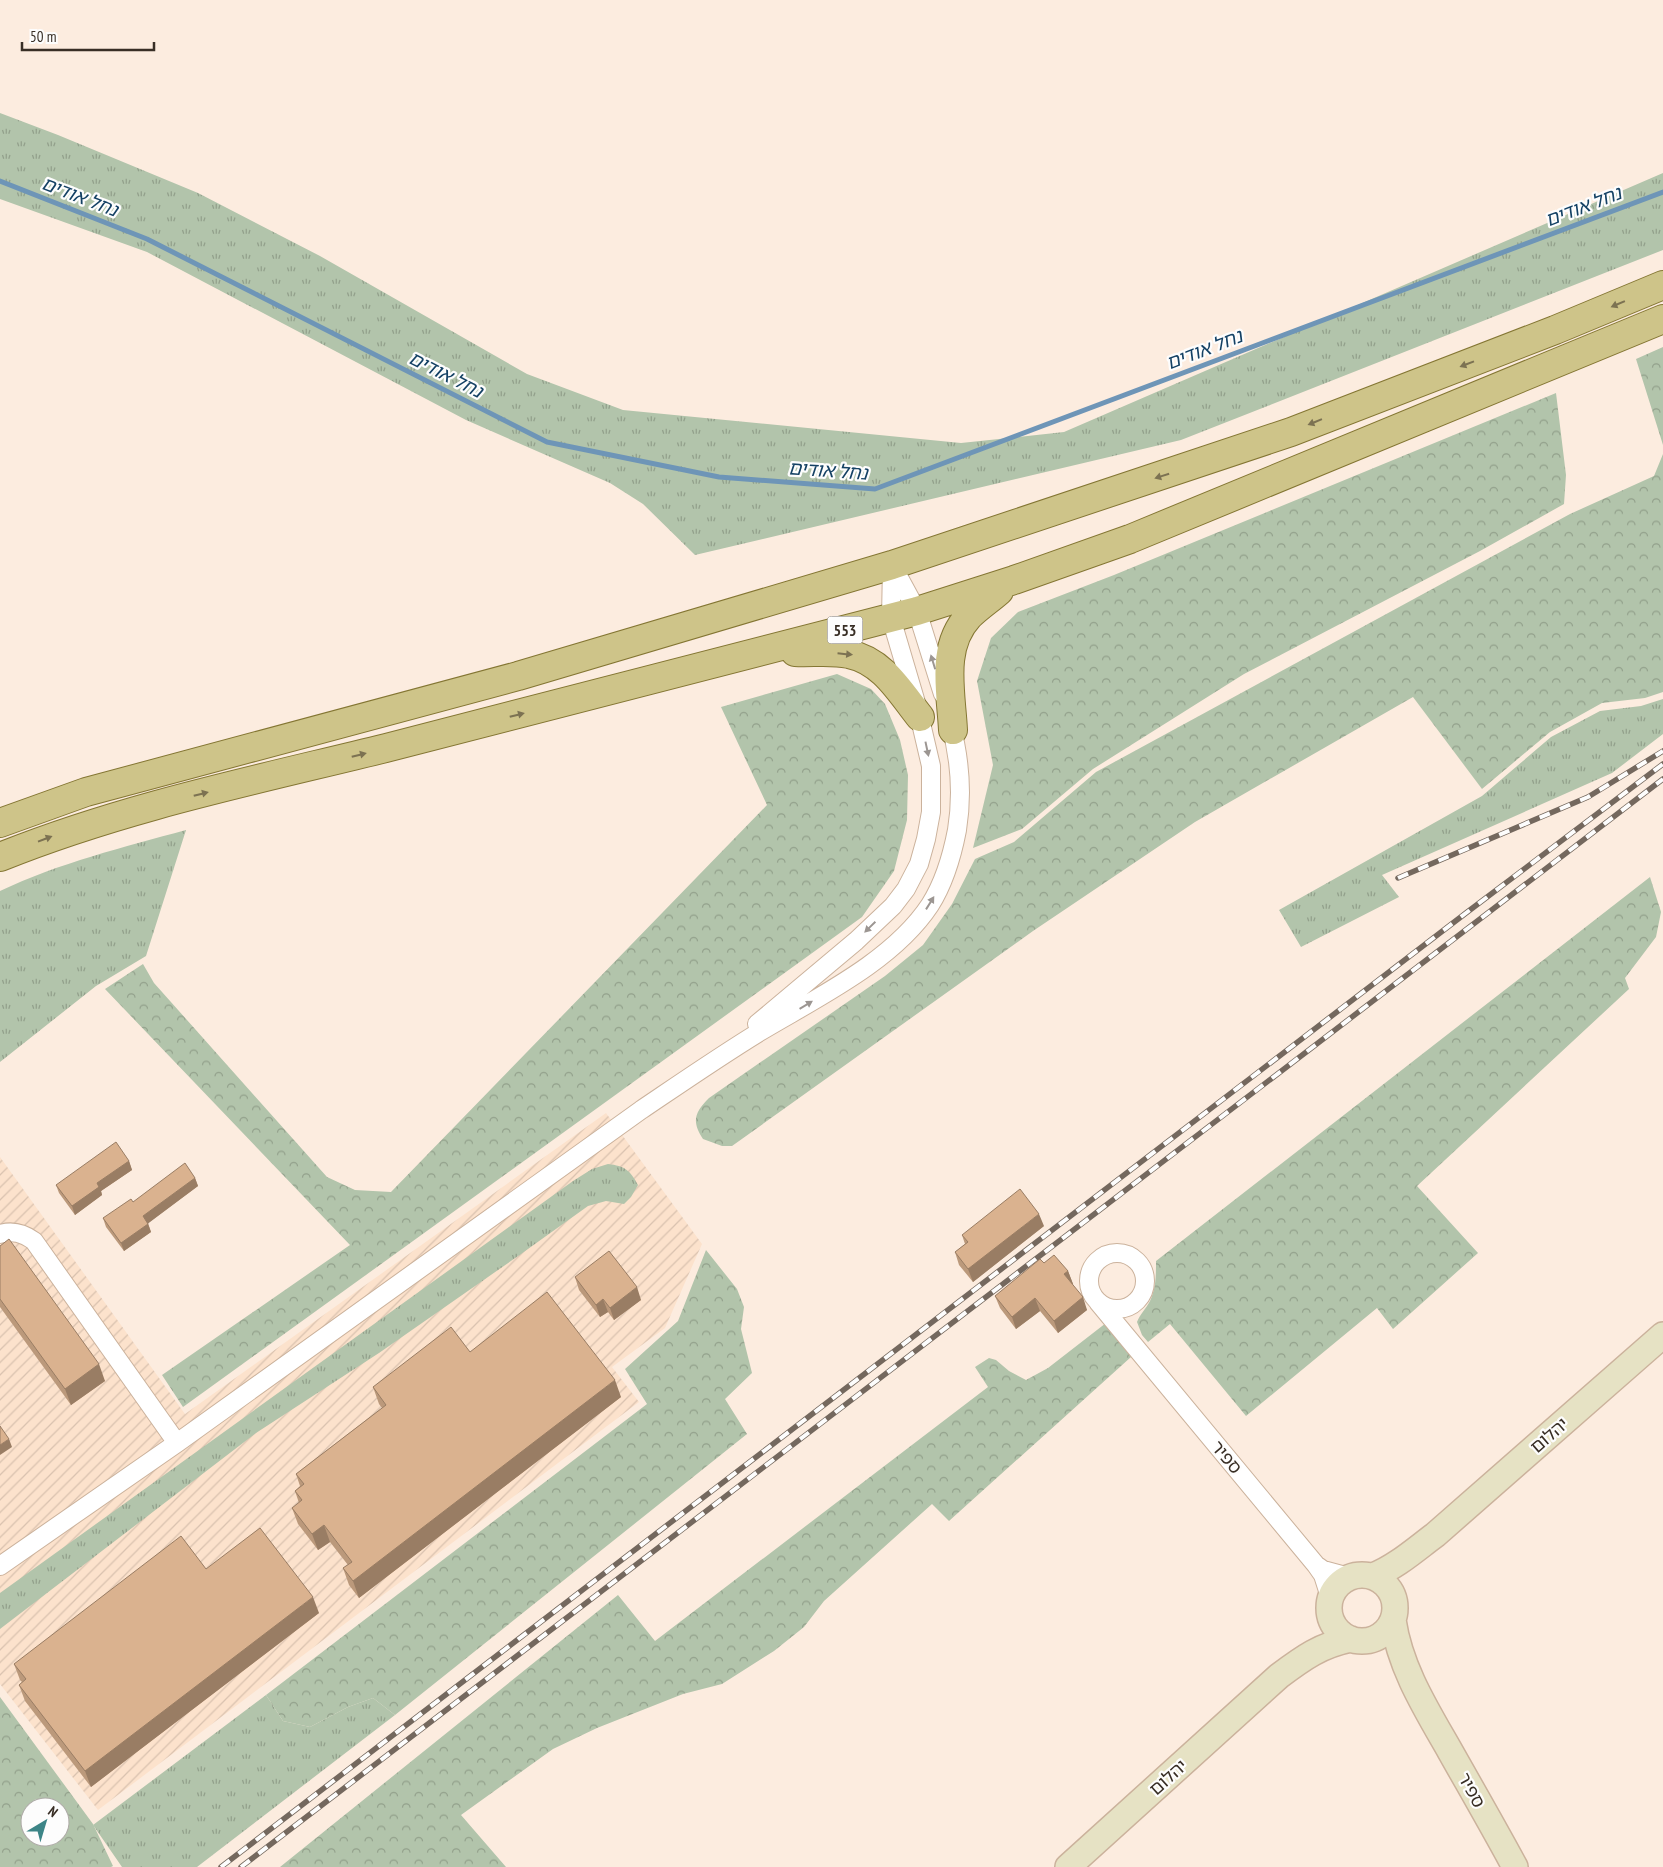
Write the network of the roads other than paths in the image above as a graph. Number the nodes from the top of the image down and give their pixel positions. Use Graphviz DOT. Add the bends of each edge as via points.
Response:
graph roads {
  1 [pos="1663,285"];
  2 [pos="1663,319"];
  3 [pos="892,565"];
  4 [pos="1014,580"];
  5 [pos="917,611"];
  6 [pos="891,618"];
  7 [pos="761,652"];
  8 [pos="920,717"];
  9 [pos="953,730"];
  10 [pos="0,823"];
  11 [pos="0,857"];
  12 [pos="718,1056"];
  13 [pos="0,1234"];
  14 [pos="1098,1302"];
  15 [pos="1131,1305"];
  16 [pos="1663,1335"];
  17 [pos="1137,1349"];
  18 [pos="177,1443"];
  19 [pos="1436,1535"];
  20 [pos="1316,1565"];
  21 [pos="0,1566"];
  22 [pos="1361,1577"];
  23 [pos="1329,1602"];
  24 [pos="1394,1610"];
  25 [pos="1356,1640"];
  26 [pos="1267,1686"];
  27 [pos="1414,1687"];
  28 [pos="1068,1867"];
  29 [pos="1515,1867"];
  1 -- 3 [label="main road, one-way" via="1291,432"];
  2 -- 4 [label="main road, 553" via="1224,502"];
  3 -- 5 [label="street"];
  3 -- 6 [label="street"];
  3 -- 10 [label="main road" via="518,676 86,792"];
  4 -- 5 [label="main road, 553"];
  4 -- 9 [label="main road" via="969,616 951,645"];
  5 -- 6 [label="main road, 553"];
  9 -- 5 [label="street, one-way"];
  6 -- 7 [label="main road, 553"];
  6 -- 8 [label="street"];
  7 -- 8 [label="main road, one-way" via="848,653 862,657 890,678"];
  11 -- 7 [label="main road, 553, one-way" via="60,833 148,807"];
  8 -- 12 [label="street, one-way" via="931,766 931,812 918,864 906,889 856,941"];
  12 -- 9 [label="street, one-way" via="838,986 871,963 914,925 931,904 945,875 959,815 960,763"];
  12 -- 18 [label="street"];
  13 -- 18 [label="street" via="17,1232 34,1241"];
  14 -- 15 [label="street" via="1113,1309"];
  14 -- 15 [label="street" via="1090,1287 1091,1270 1102,1258 1125,1254 1140,1265 1144,1273 1143,1292"];
  14 -- 17 [label="street, ספיר"];
  15 -- 17 [label="street, ספיר" via="1128,1322"];
  16 -- 19 [label="main road, יהלום"];
  17 -- 20 [label="street, ספיר"];
  18 -- 21 [label="street"];
  19 -- 22 [label="main road, יהלום" via="1393,1565"];
  19 -- 24 [label="main road, יהלום" via="1405,1576"];
  20 -- 22 [label="street, ספיר" via="1323,1570"];
  20 -- 23 [label="street, ספיר" via="1323,1575"];
  22 -- 23 [label="main road" via="1336,1588"];
  22 -- 24 [label="main road" via="1381,1581 1388,1588"];
  23 -- 25 [label="main road" via="1330,1619 1335,1628 1342,1635"];
  23 -- 26 [label="main road, יהלום" via="1316,1627"];
  24 -- 25 [label="main road" via="1388,1629 1370,1640"];
  24 -- 27 [label="main road, ספיר" via="1396,1638"];
  25 -- 26 [label="main road, יהלום" via="1334,1642 1317,1649"];
  25 -- 27 [label="main road, ספיר" via="1394,1664"];
  26 -- 28 [label="main road, יהלום"];
  27 -- 29 [label="main road, ספיר"];
}
